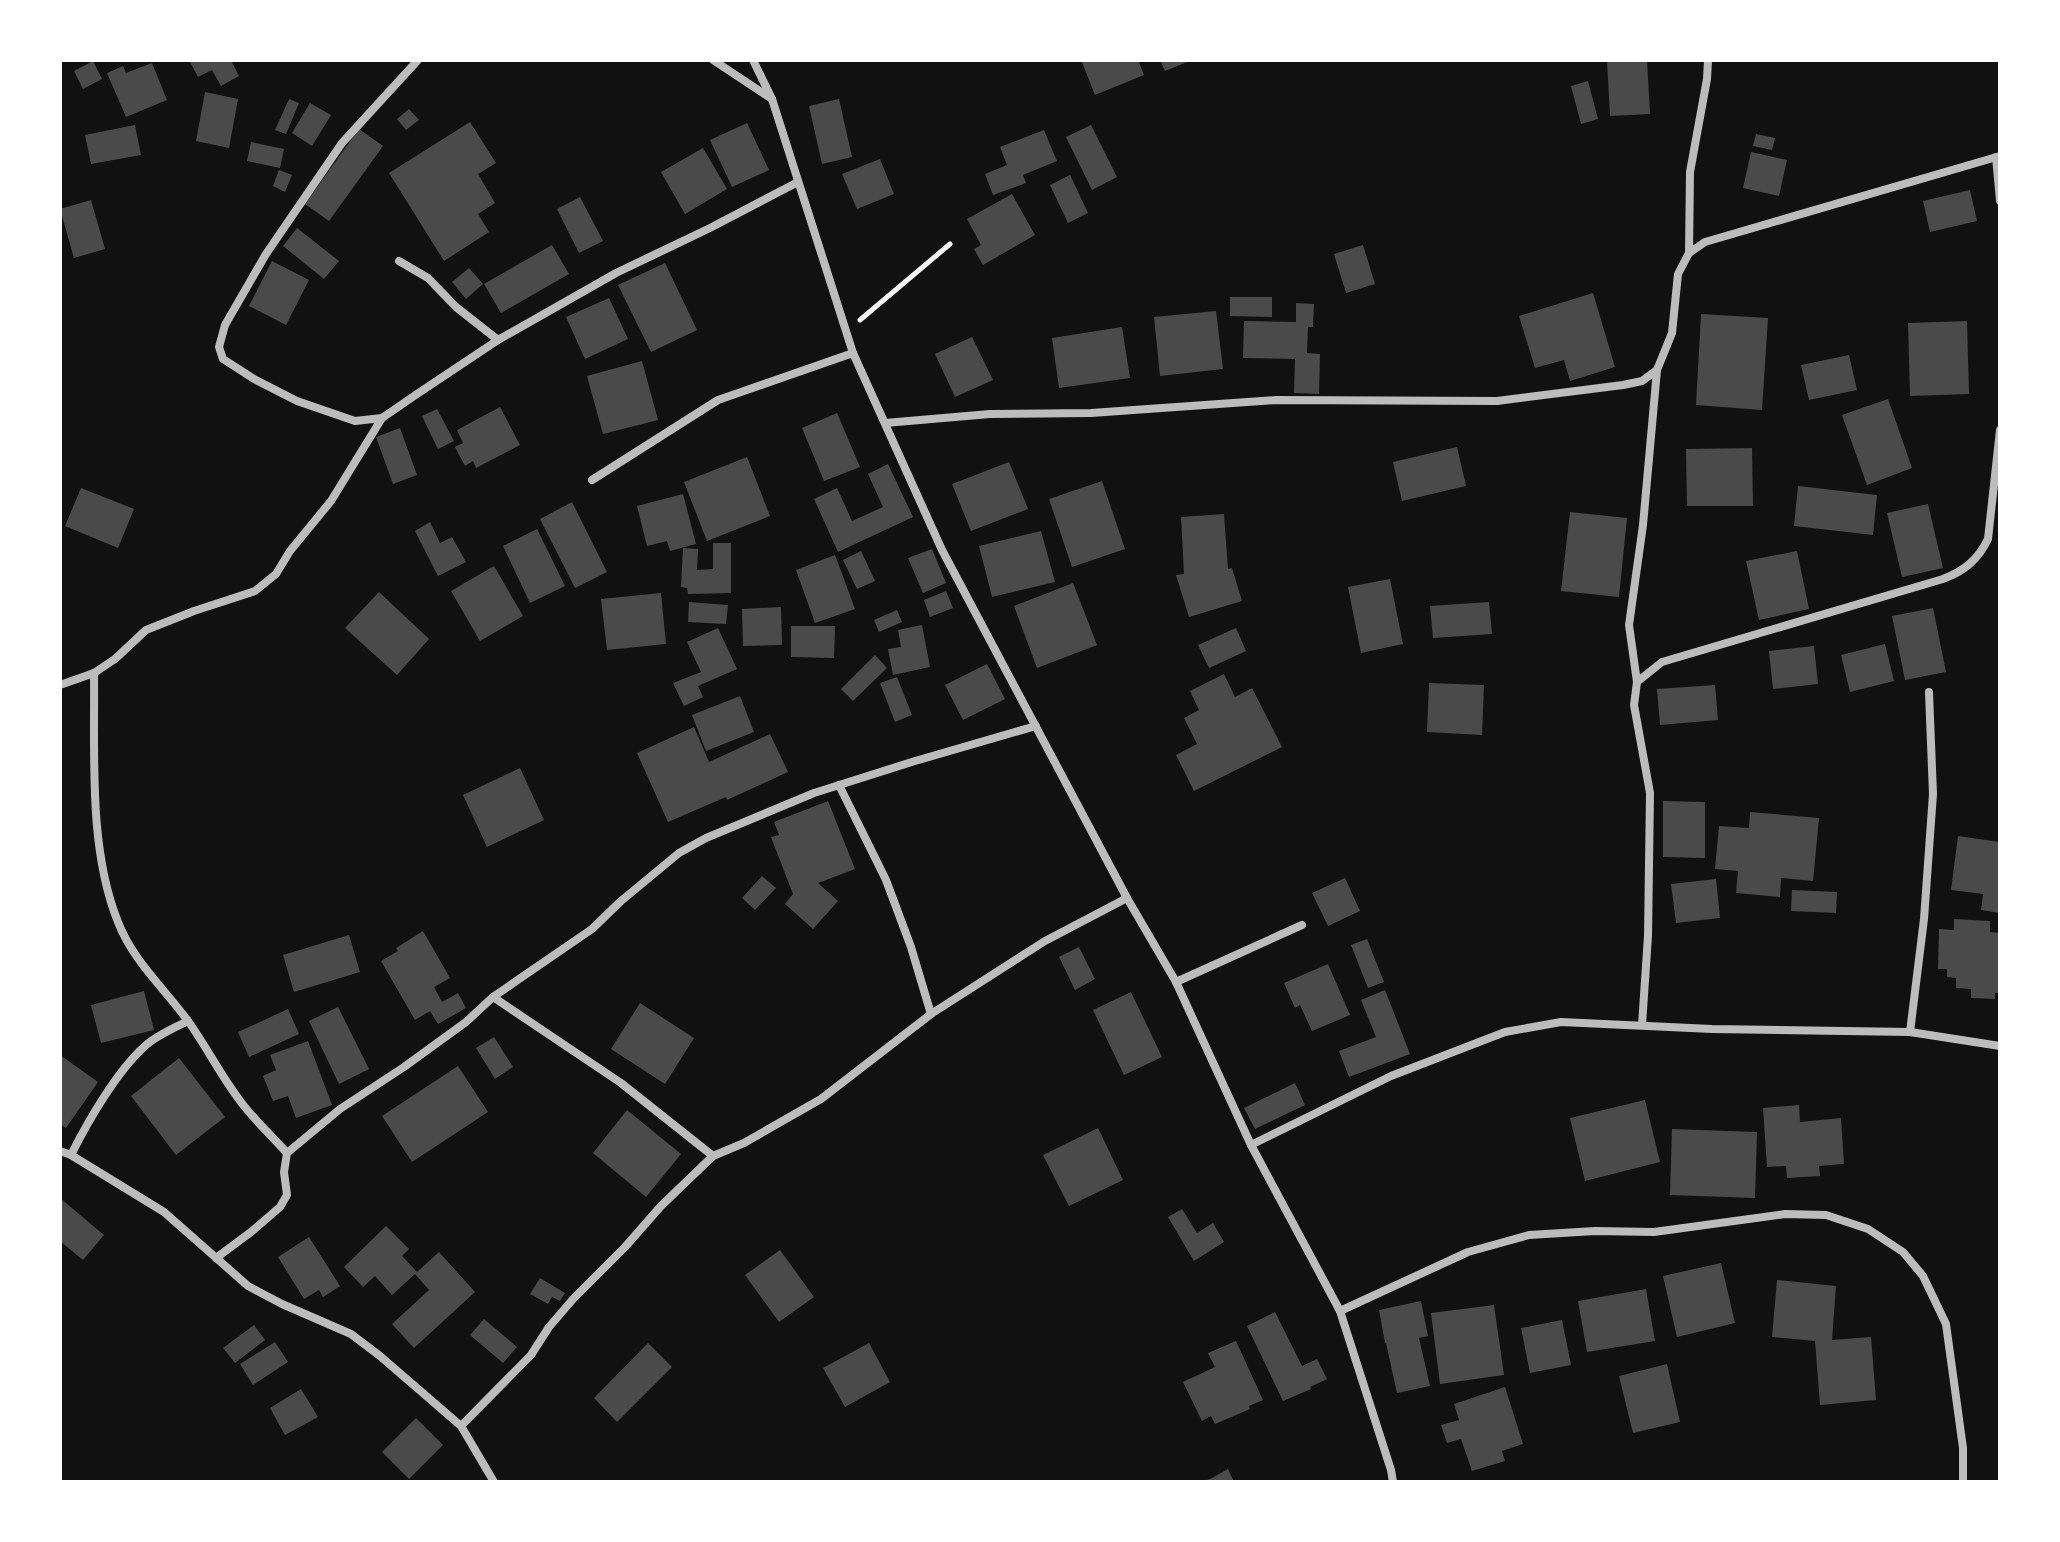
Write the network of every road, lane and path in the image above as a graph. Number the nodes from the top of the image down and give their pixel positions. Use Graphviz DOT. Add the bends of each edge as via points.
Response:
graph roads {
  1 [pos="418,60"];
  2 [pos="713,60"];
  3 [pos="753,60"];
  4 [pos="1708,60"];
  5 [pos="772,99"];
  6 [pos="1998,157"];
  7 [pos="798,182"];
  8 [pos="2000,201"];
  9 [pos="950,244"];
  10 [pos="1689,253"];
  11 [pos="399,261"];
  12 [pos="846,331"];
  13 [pos="498,340"];
  14 [pos="853,353"];
  15 [pos="1657,370"];
  16 [pos="382,418"];
  17 [pos="885,423"];
  18 [pos="2000,430"];
  19 [pos="592,480"];
  20 [pos="94,673"];
  21 [pos="1637,682"];
  22 [pos="60,685"];
  23 [pos="1929,692"];
  24 [pos="1036,726"];
  25 [pos="839,785"];
  26 [pos="1127,898"];
  27 [pos="1302,925"];
  28 [pos="1176,982"];
  29 [pos="493,997"];
  30 [pos="931,1014"];
  31 [pos="188,1021"];
  32 [pos="1642,1025"];
  33 [pos="1910,1032"];
  34 [pos="2000,1046"];
  35 [pos="1251,1145"];
  36 [pos="63,1153"];
  37 [pos="287,1153"];
  38 [pos="713,1156"];
  39 [pos="216,1258"];
  40 [pos="1340,1311"];
  41 [pos="461,1426"];
  42 [pos="494,1482"];
  43 [pos="1393,1482"];
  44 [pos="1963,1482"];
  1 -- 16 [label="street" via="342,143 266,254 225,325 219,347 223,359 297,401 355,421"];
  2 -- 5 [label="street"];
  3 -- 5 [label="street"];
  4 -- 10 [label="street" via="1690,172"];
  5 -- 7 [label="street"];
  6 -- 8 [label="street"];
  6 -- 10 [label="street" via="1705,242"];
  7 -- 12 [label="street"];
  7 -- 13 [label="street" via="616,273"];
  9 -- 12 [label="path"];
  10 -- 15 [label="street" via="1678,274 1672,333"];
  11 -- 13 [label="street" via="428,278"];
  12 -- 14 [label="street"];
  13 -- 16 [label="street"];
  14 -- 17 [label="street"];
  14 -- 19 [label="street" via="718,400"];
  15 -- 17 [label="street" via="1642,381 1623,385 1497,401 1276,400"];
  15 -- 21 [label="street" via="1629,625"];
  16 -- 20 [label="street" via="331,501 276,574 255,591 146,630"];
  17 -- 24 [label="street" via="942,550"];
  18 -- 21 [label="street" via="1988,539 1974,561 1958,573 1662,662"];
  20 -- 22 [label="street"];
  20 -- 31 [label="street" via="95,792 107,884 118,922 138,960"];
  21 -- 32 [label="street" via="1634,705 1650,793"];
  23 -- 33 [label="street" via="1933,794"];
  24 -- 25 [label="street"];
  24 -- 26 [label="street"];
  25 -- 29 [label="street" via="793,800 679,853 592,929"];
  25 -- 30 [label="street" via="886,880"];
  26 -- 28 [label="street"];
  26 -- 30 [label="street" via="1045,941"];
  27 -- 28 [label="street"];
  28 -- 35 [label="street"];
  29 -- 37 [label="street"];
  29 -- 38 [label="street" via="621,1083"];
  30 -- 38 [label="street" via="821,1099"];
  31 -- 36 [label="street" via="145,1045"];
  31 -- 37 [label="street" via="238,1099"];
  32 -- 33 [label="street"];
  32 -- 35 [label="street" via="1561,1022 1505,1032 1391,1076"];
  33 -- 34 [label="street"];
  35 -- 40 [label="street"];
  36 -- 39 [label="street" via="164,1212"];
  37 -- 39 [label="street" via="287,1195 280,1207"];
  38 -- 41 [label="street" via="574,1298 531,1355"];
  39 -- 41 [label="street" via="248,1286 351,1334"];
  40 -- 43 [label="street"];
  40 -- 44 [label="street" via="1468,1252 1529,1235 1654,1232 1785,1214 1826,1215 1868,1229 1903,1252 1923,1276 1946,1324"];
  41 -- 42 [label="street"];
}
